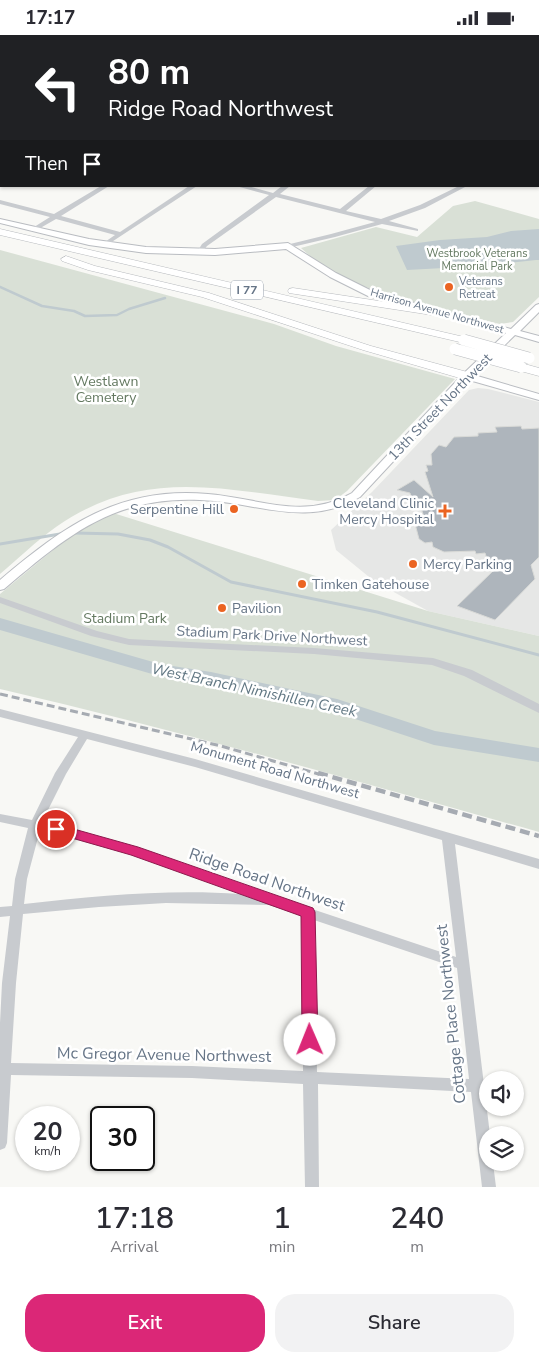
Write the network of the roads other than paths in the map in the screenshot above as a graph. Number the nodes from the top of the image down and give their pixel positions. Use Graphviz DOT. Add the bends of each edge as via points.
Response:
graph roads {
  1 [pos="193,187"];
  2 [pos="243,187"];
  3 [pos="286,187"];
  4 [pos="372,187"];
  5 [pos="462,187"];
  6 [pos="103,188"];
  7 [pos="274,195"];
  8 [pos="0,202"];
  9 [pos="340,211"];
  10 [pos="56,217"];
  11 [pos="0,221"];
  12 [pos="379,221"];
  13 [pos="416,230"];
  14 [pos="0,233"];
  15 [pos="31,235"];
  16 [pos="121,235"];
  17 [pos="0,242"];
  18 [pos="104,245"];
  19 [pos="288,245"];
  20 [pos="200,252"];
  21 [pos="66,259"];
  22 [pos="539,307"];
  23 [pos="445,314"];
  24 [pos="513,333"];
  25 [pos="539,339"];
  26 [pos="530,362"];
  27 [pos="539,372"];
  28 [pos="467,376"];
  29 [pos="539,397"];
  30 [pos="0,586"];
  31 [pos="0,600"];
  32 [pos="539,709"];
  33 [pos="0,713"];
  34 [pos="85,734"];
  35 [pos="0,818"];
  36 [pos="35,825"];
  37 [pos="448,837"];
  38 [pos="539,864"];
  39 [pos="278,903"];
  40 [pos="16,910"];
  41 [pos="0,912"];
  42 [pos="308,912"];
  43 [pos="464,965"];
  44 [pos="3,1069"];
  45 [pos="310,1077"];
  46 [pos="477,1086"];
  47 [pos="0,1143"];
  48 [pos="312,1187"];
  49 [pos="489,1187"];
  1 -- 16 [label="street"];
  2 -- 7 [label="street"];
  3 -- 7 [label="street"];
  4 -- 9 [label="street"];
  5 -- 12 [label="street"];
  6 -- 10 [label="street"];
  7 -- 9 [label="street"];
  7 -- 20 [label="street" via="204,245"];
  8 -- 10 [label="street"];
  9 -- 12 [label="street"];
  10 -- 15 [label="street"];
  10 -- 16 [label="street"];
  11 -- 15 [label="main road"];
  12 -- 13 [label="street"];
  12 -- 19 [label="street"];
  14 -- 15 [label="highway, I 77"];
  15 -- 18 [label="main road"];
  15 -- 23 [label="highway" via="240,282"];
  15 -- 26 [label="highway, I 77, bridge" via="464,340"];
  16 -- 18 [label="street"];
  17 -- 21 [label="highway, I 77"];
  18 -- 20 [label="main road"];
  19 -- 20 [label="main road"];
  19 -- 23 [label="main road, Harrison Avenue Northwest" via="359,289"];
  21 -- 26 [label="highway, I 77, bridge" via="455,349"];
  21 -- 28 [label="highway" via="204,295 366,348"];
  22 -- 24 [label="main road, 13th Street Northwest"];
  23 -- 24 [label="main road, Harrison Avenue Northwest"];
  24 -- 25 [label="main road, Harrison Avenue Northwest"];
  24 -- 28 [label="main road, 13th Street Northwest"];
  26 -- 27 [label="highway, I 77"];
  28 -- 29 [label="main road"];
  28 -- 30 [label="main road, 13th Street Northwest" via="356,495 339,505 300,510 209,497 141,501 76,525"];
  31 -- 32 [label="street, Stadium Park Drive Northwest" via="95,634 129,642 314,651 433,663 468,673"];
  33 -- 34 [label="street, Monument Road Northwest"];
  34 -- 36 [label="street"];
  34 -- 37 [label="street, Monument Road Northwest"];
  35 -- 36 [label="street, Ridge Road Northwest"];
  36 -- 39 [label="street, Ridge Road Northwest" via="134,851"];
  36 -- 40 [label="street"];
  37 -- 38 [label="street, Monument Road Northwest"];
  37 -- 43 [label="street, Cottage Place Northwest"];
  39 -- 40 [label="street" via="240,899 144,898"];
  39 -- 42 [label="street, Ridge Road Northwest"];
  40 -- 41 [label="street"];
  40 -- 44 [label="street"];
  42 -- 43 [label="street, Ridge Road Northwest"];
  42 -- 45 [label="street"];
  43 -- 46 [label="street, Cottage Place Northwest"];
  44 -- 45 [label="street, Mc Gregor Avenue Northwest"];
  44 -- 47 [label="street"];
  45 -- 46 [label="street, Mc Gregor Avenue Northwest"];
  45 -- 48 [label="street"];
  46 -- 49 [label="street, Cottage Place Northwest"];
}
